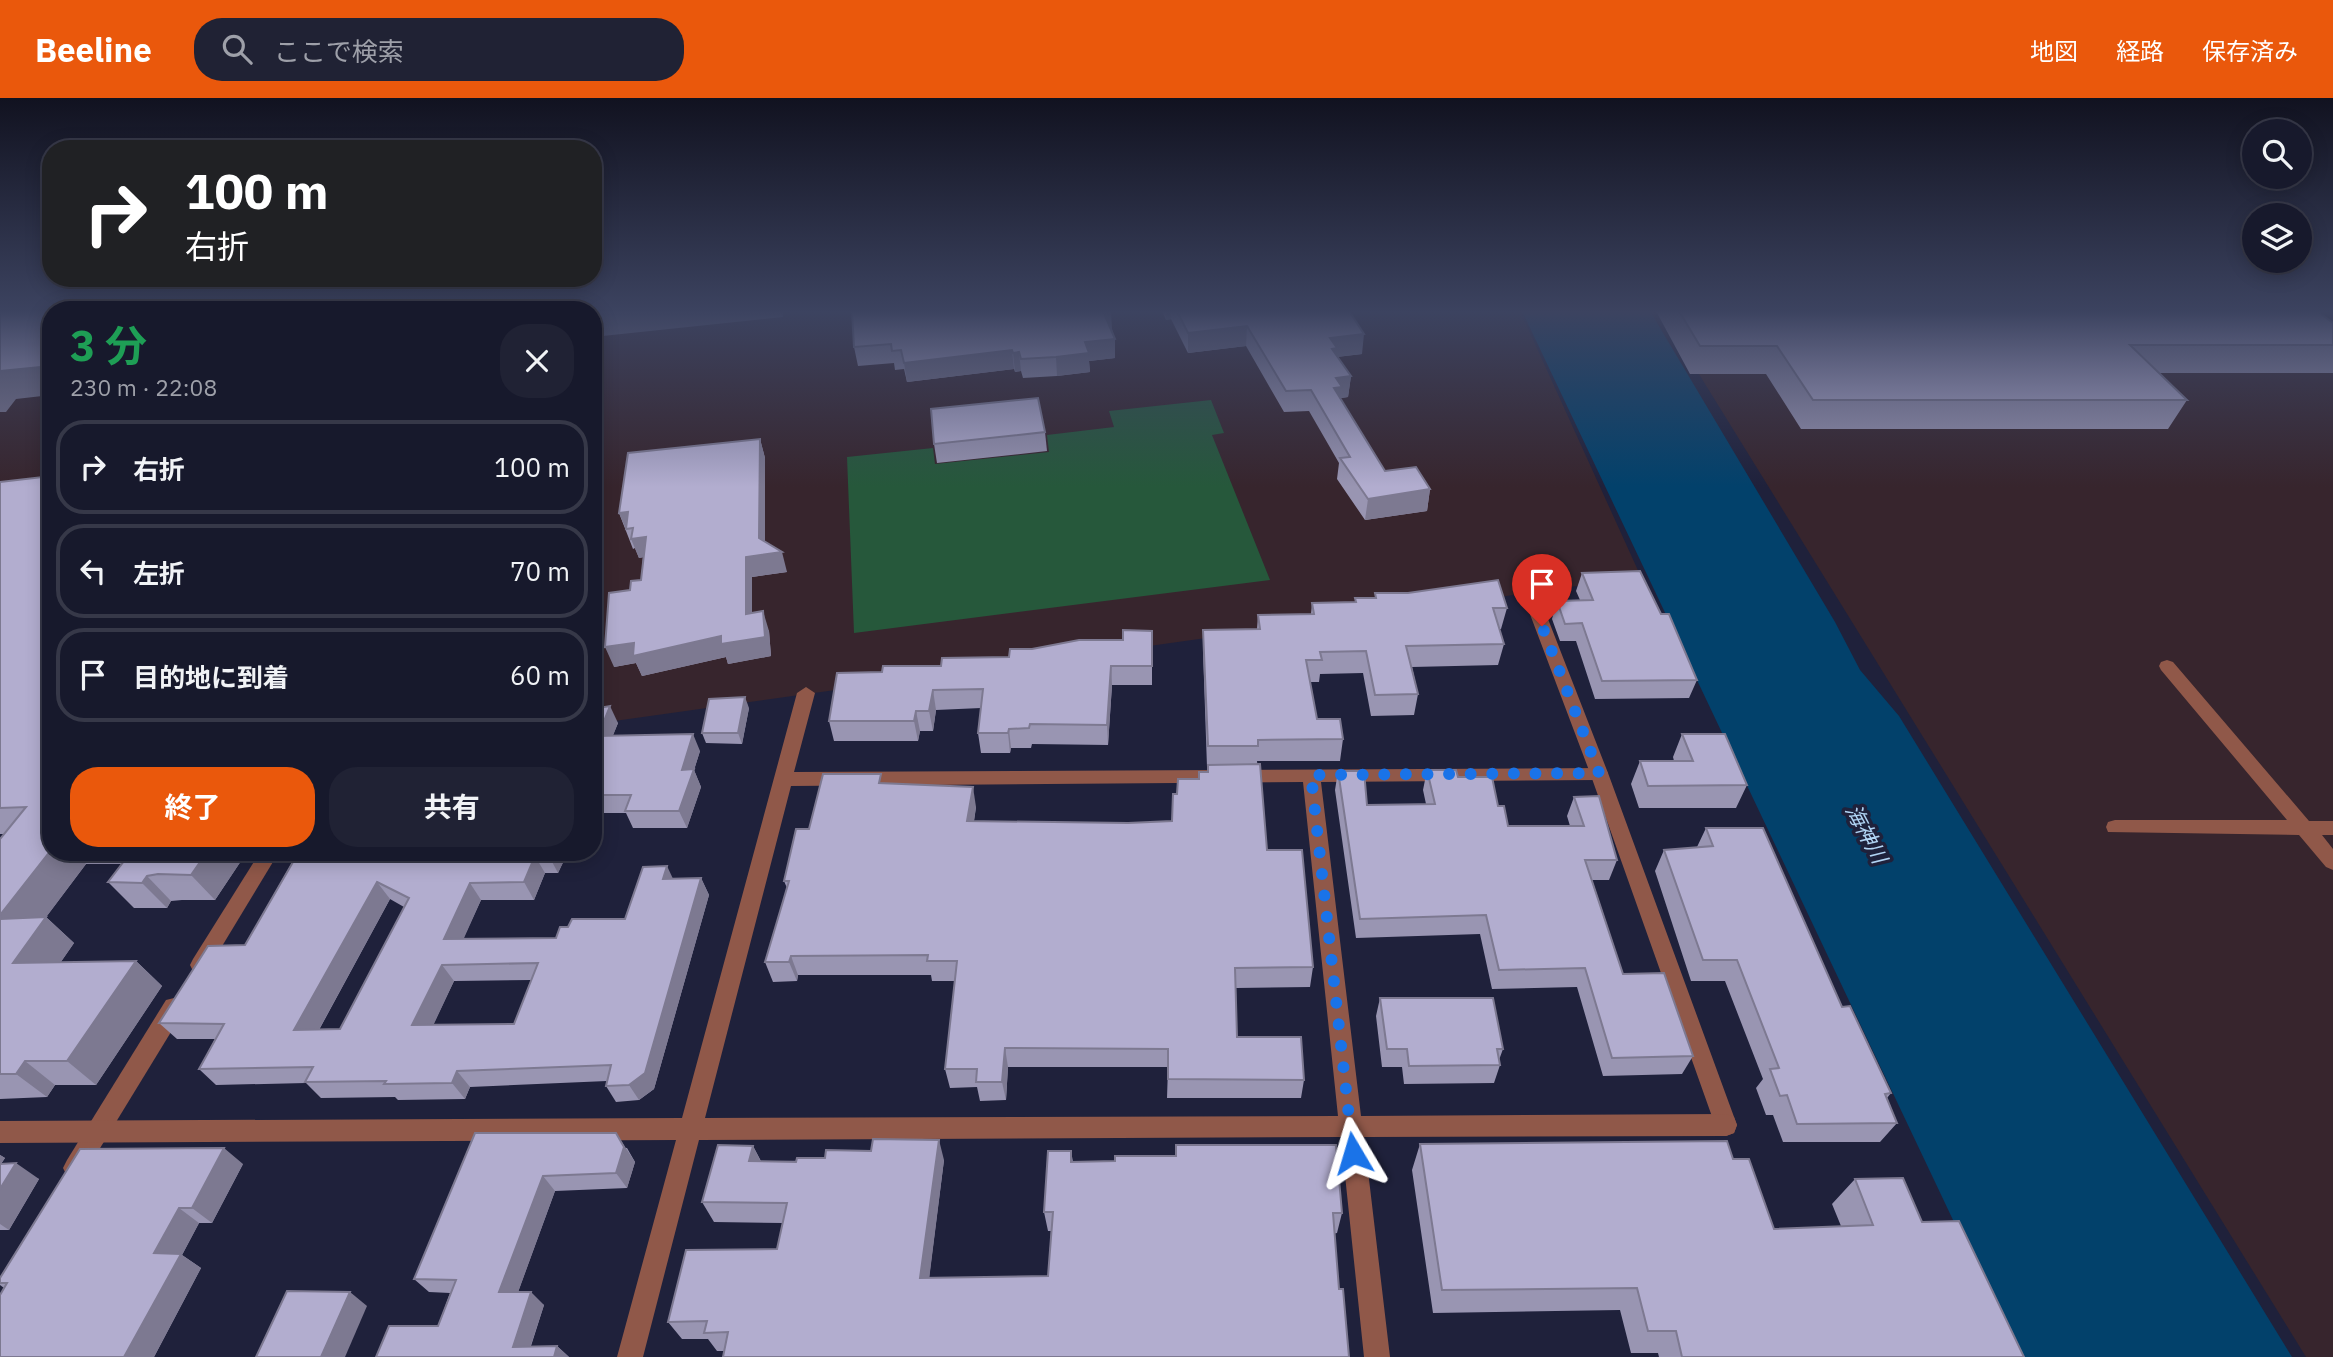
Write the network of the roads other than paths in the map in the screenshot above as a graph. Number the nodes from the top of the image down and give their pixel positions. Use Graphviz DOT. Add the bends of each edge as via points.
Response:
graph roads {
  1 [pos="1533,601"];
  2 [pos="2166,666"];
  3 [pos="806,693"];
  4 [pos="1599,773"];
  5 [pos="1311,775"];
  6 [pos="783,779"];
  7 [pos="2115,827"];
  8 [pos="2304,828"];
  9 [pos="2333,828"];
  10 [pos="264,861"];
  11 [pos="2333,862"];
  12 [pos="1350,1127"];
  13 [pos="693,1130"];
  14 [pos="0,1132"];
  15 [pos="97,1132"];
  16 [pos="62,1188"];
  17 [pos="630,1357"];
  18 [pos="1377,1357"];
  1 -- 4 [label="street"];
  2 -- 8 [label="street"];
  3 -- 6 [label="street"];
  4 -- 5 [label="street"];
  4 -- 12 [label="street" via="1726,1125"];
  5 -- 6 [label="street"];
  5 -- 12 [label="street"];
  6 -- 13 [label="street"];
  7 -- 8 [label="street"];
  8 -- 9 [label="street"];
  8 -- 11 [label="street"];
  10 -- 15 [label="street"];
  12 -- 13 [label="street"];
  12 -- 18 [label="street"];
  13 -- 15 [label="street"];
  13 -- 17 [label="street"];
  14 -- 15 [label="street"];
  15 -- 16 [label="street"];
}
